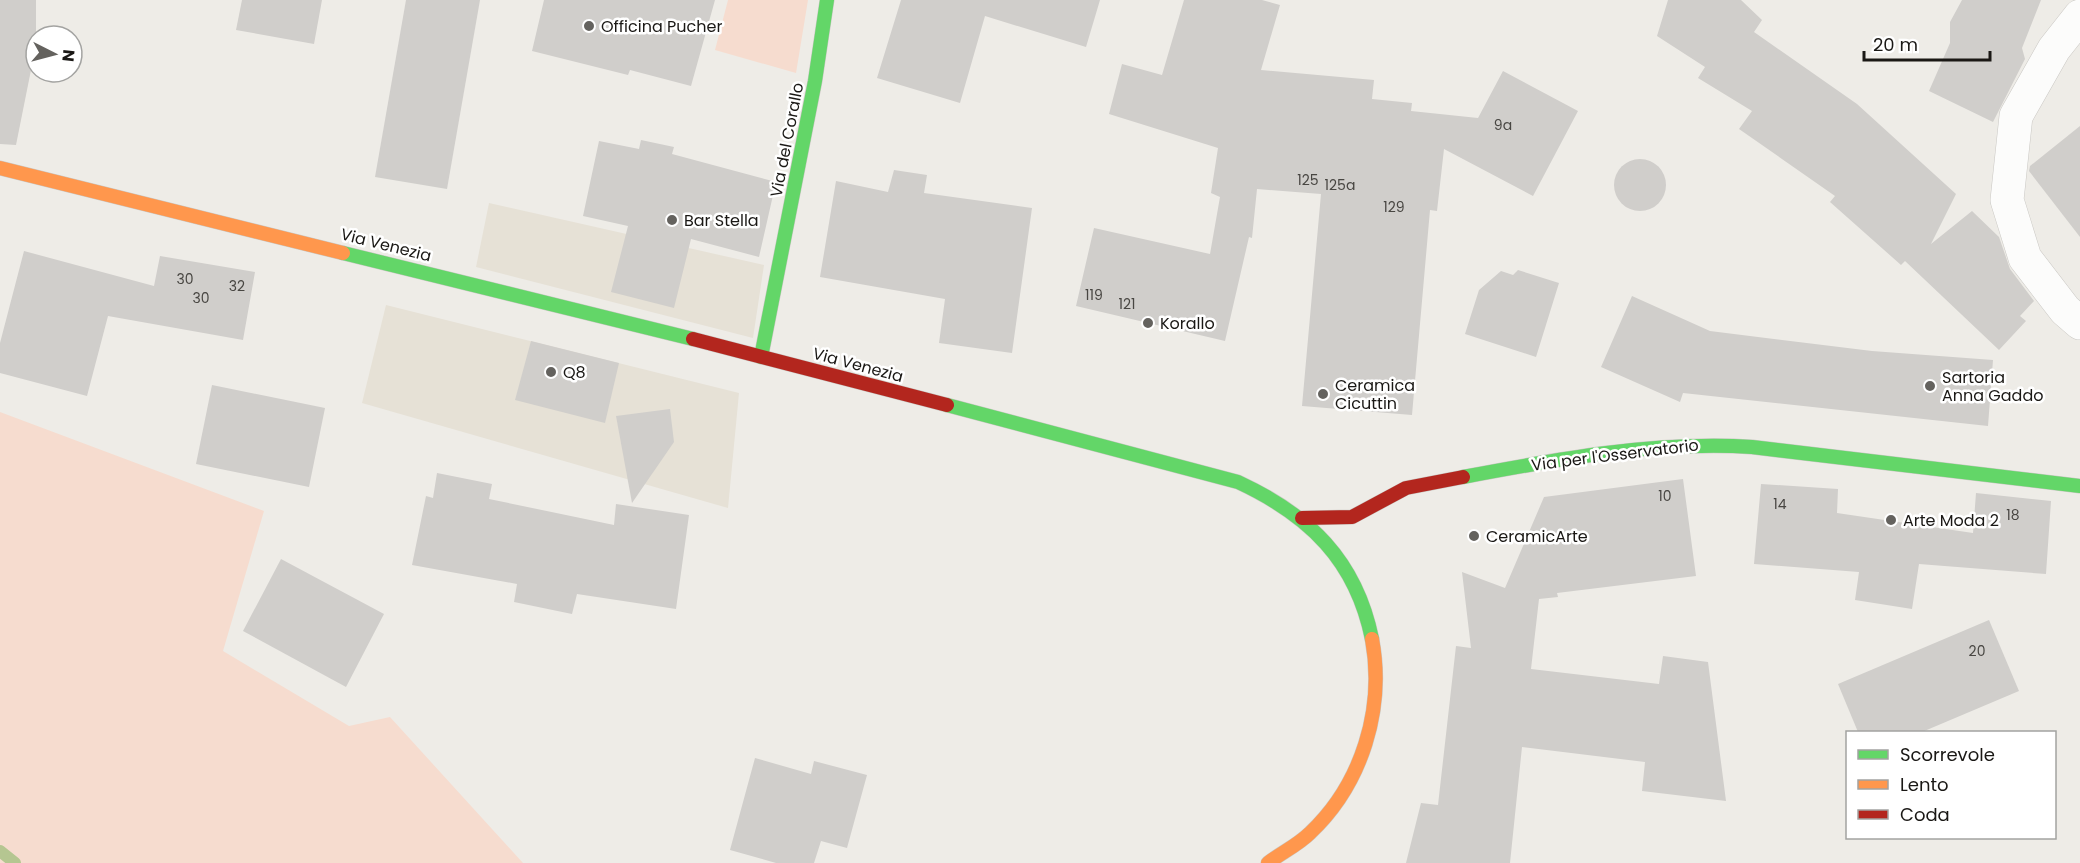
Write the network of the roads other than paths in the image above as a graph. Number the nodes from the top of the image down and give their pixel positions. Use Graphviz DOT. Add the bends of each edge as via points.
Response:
graph roads {
  1 [pos="827,0"];
  2 [pos="2079,19"];
  3 [pos="0,168"];
  4 [pos="2080,323"];
  5 [pos="761,357"];
  6 [pos="2080,486"];
  7 [pos="1302,518"];
  8 [pos="1268,863"];
  1 -- 5 [label="main road, Via del Corallo"];
  2 -- 4 [label="street" via="2054,49 2016,116 2007,200 2025,258 2065,310"];
  3 -- 5 [label="main road, Via Venezia"];
  5 -- 7 [label="main road, Via Venezia" via="1238,482"];
  6 -- 7 [label="main road, Via per l'Osservatorio" via="1701,444 1558,459 1406,488 1352,517"];
  7 -- 8 [label="main road, Via Venezia" via="1338,556 1357,591 1372,634 1377,689 1365,750 1341,798 1308,837"];
}
